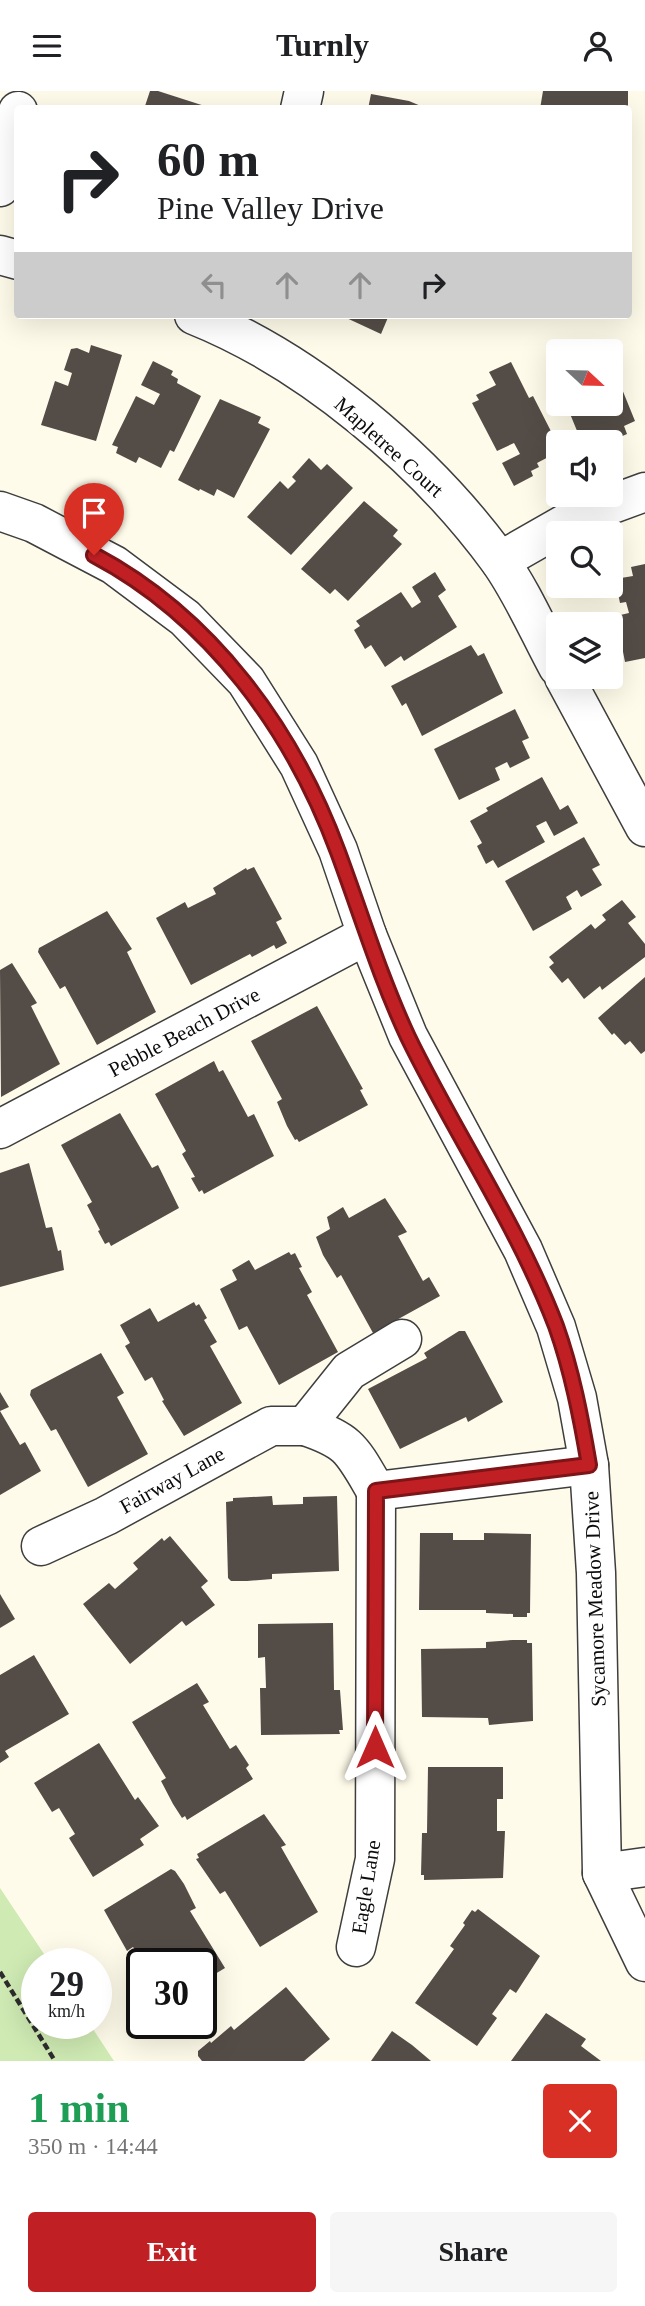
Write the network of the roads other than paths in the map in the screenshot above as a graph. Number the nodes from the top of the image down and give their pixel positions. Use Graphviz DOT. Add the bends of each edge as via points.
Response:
graph roads {
  1 [pos="14,142"];
  2 [pos="0,187"];
  3 [pos="210,319"];
  4 [pos="645,492"];
  5 [pos="0,511"];
  6 [pos="500,561"];
  7 [pos="546,645"];
  8 [pos="570,689"];
  9 [pos="645,827"];
  10 [pos="367,935"];
  11 [pos="0,1129"];
  12 [pos="402,1339"];
  13 [pos="305,1426"];
  14 [pos="589,1465"];
  15 [pos="376,1491"];
  16 [pos="41,1546"];
  17 [pos="645,1867"];
  18 [pos="603,1873"];
  19 [pos="356,1947"];
  20 [pos="645,1962"];
  1 -- 2 [label="street"];
  3 -- 6 [label="street, Mapletree Court" via="281,360 399,450 454,505"];
  4 -- 6 [label="street" via="577,517"];
  5 -- 10 [label="street, Sycamore Meadow Drive" via="34,523 114,565 185,618 246,681 299,765 338,850"];
  6 -- 7 [label="street, Mapletree Court"];
  8 -- 9 [label="street"];
  10 -- 11 [label="street, Pebble Beach Drive"];
  10 -- 14 [label="street, Sycamore Meadow Drive" via="408,1036 523,1250 556,1327 577,1398"];
  12 -- 13 [label="street" via="349,1371"];
  13 -- 15 [label="street" via="336,1436 355,1454"];
  13 -- 16 [label="street, Fairway Lane" via="271,1426"];
  14 -- 15 [label="street"];
  14 -- 18 [label="street, Sycamore Meadow Drive"];
  15 -- 19 [label="street, Eagle Lane" via="375,1859"];
  17 -- 18 [label="street"];
  18 -- 20 [label="street, Sycamore Meadow Drive"];
}
